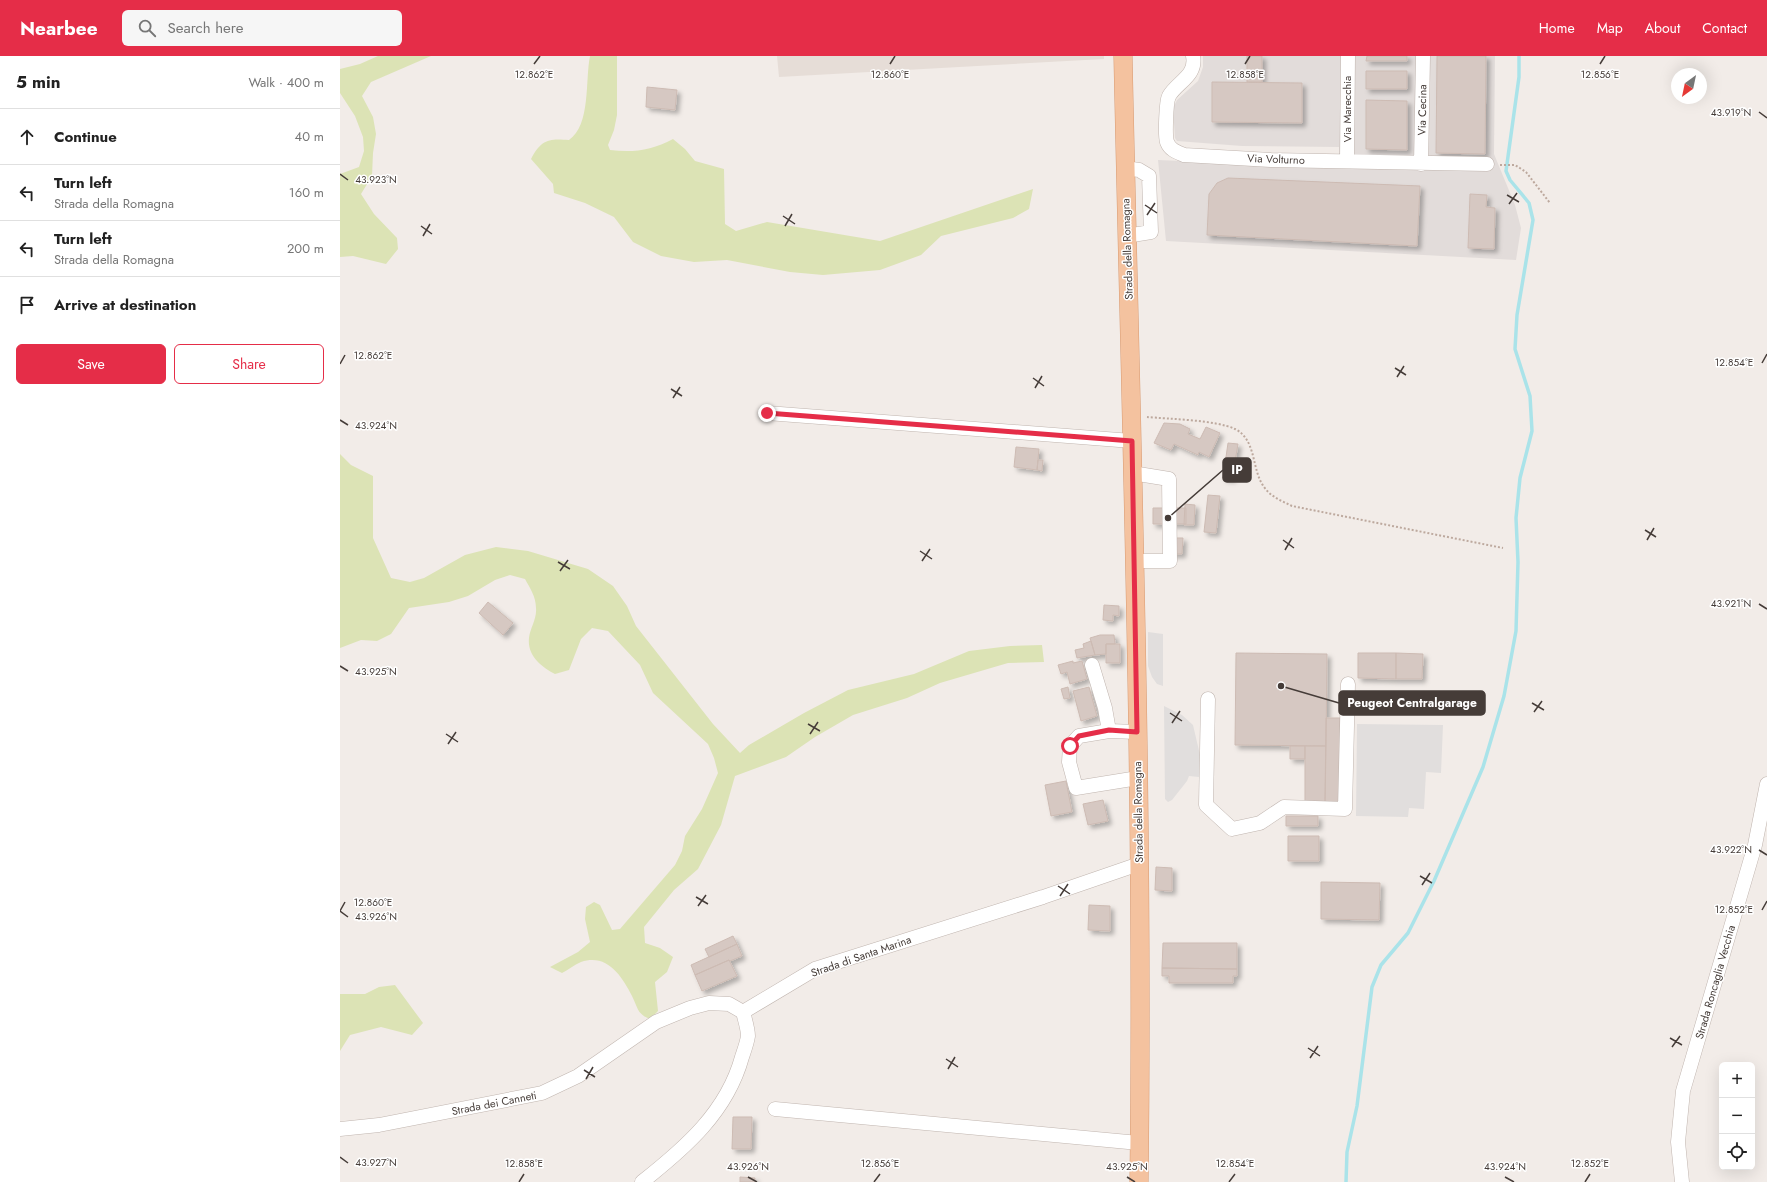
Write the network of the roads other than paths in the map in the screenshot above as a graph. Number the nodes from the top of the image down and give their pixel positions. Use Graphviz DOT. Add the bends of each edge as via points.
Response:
graph roads {
  1 [pos="1123,56"];
  2 [pos="1193,56"];
  3 [pos="1348,56"];
  4 [pos="1423,56"];
  5 [pos="1347,161"];
  6 [pos="1421,164"];
  7 [pos="1486,164"];
  8 [pos="1126,168"];
  9 [pos="1126,236"];
  10 [pos="767,413"];
  11 [pos="1132,441"];
  12 [pos="1132,473"];
  13 [pos="1134,562"];
  14 [pos="1092,665"];
  15 [pos="1348,684"];
  16 [pos="1208,699"];
  17 [pos="1109,730"];
  18 [pos="1137,732"];
  19 [pos="1138,778"];
  20 [pos="1767,784"];
  21 [pos="1139,864"];
  22 [pos="743,1012"];
  23 [pos="775,1109"];
  24 [pos="340,1130"];
  25 [pos="1139,1143"];
  26 [pos="642,1182"];
  27 [pos="1139,1182"];
  28 [pos="1682,1182"];
  1 -- 8 [label="main road, Strada della Romagna"];
  2 -- 5 [label="street, Via Volturno" via="1194,63 1188,76 1168,97 1167,143 1173,151 1184,155 1271,160"];
  3 -- 5 [label="street, Via Marecchia"];
  4 -- 6 [label="street, Via Cecina"];
  5 -- 6 [label="street, Via Volturno"];
  6 -- 7 [label="street, Via Volturno"];
  8 -- 9 [label="main road, Strada della Romagna"];
  8 -- 9 [label="street" via="1139,170 1149,176 1151,232"];
  9 -- 11 [label="main road, Strada della Romagna"];
  10 -- 11 [label="street"];
  11 -- 12 [label="main road, Strada della Romagna"];
  12 -- 13 [label="main road, Strada della Romagna"];
  12 -- 13 [label="street" via="1169,479 1170,561"];
  13 -- 18 [label="main road, Strada della Romagna"];
  14 -- 17 [label="street"];
  15 -- 16 [label="street" via="1345,809 1284,807 1260,823 1232,829 1206,805"];
  17 -- 18 [label="street"];
  17 -- 19 [label="street" via="1079,736 1070,746 1069,762 1076,788"];
  18 -- 19 [label="main road, Strada della Romagna"];
  19 -- 21 [label="main road, Strada della Romagna"];
  20 -- 28 [label="street, Strada Roncaglia Vecchia" via="1755,845 1683,1091 1678,1142"];
  21 -- 22 [label="street, Strada di Santa Marina" via="815,969"];
  21 -- 25 [label="main road, Strada della Romagna"];
  22 -- 24 [label="street, Strada dei Canneti" via="729,1004 709,1003 690,1008 656,1022 578,1076 542,1093 379,1125"];
  22 -- 26 [label="street" via="748,1036 740,1066 723,1102 699,1132"];
  23 -- 25 [label="street"];
  25 -- 27 [label="main road, Strada della Romagna"];
}
